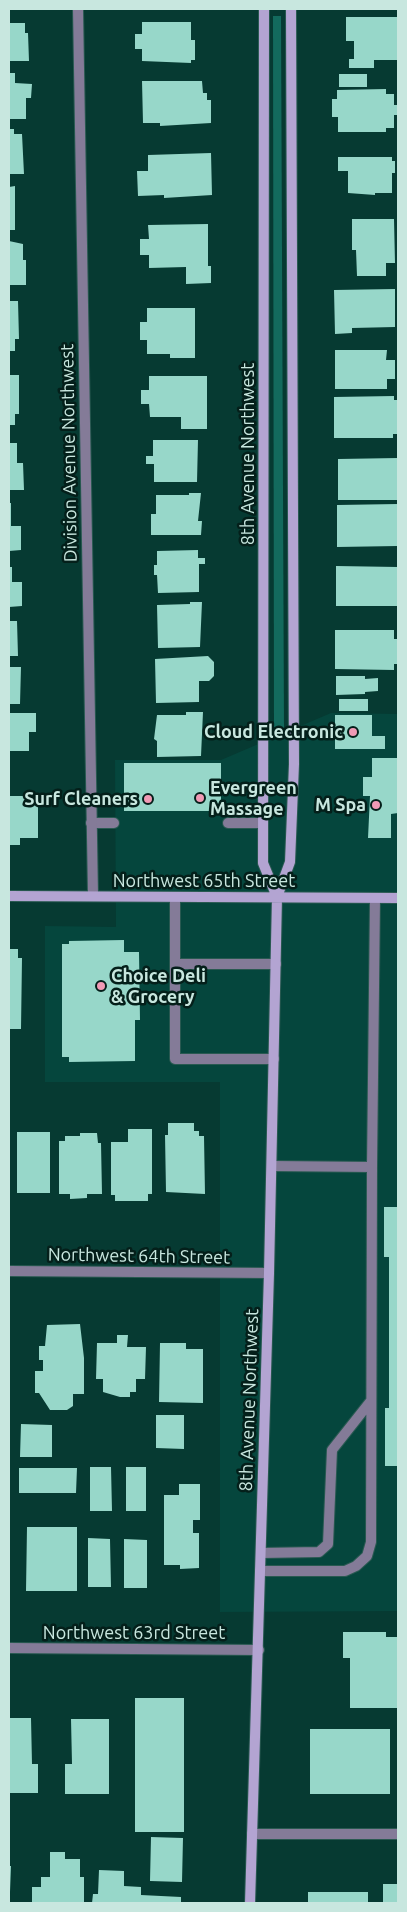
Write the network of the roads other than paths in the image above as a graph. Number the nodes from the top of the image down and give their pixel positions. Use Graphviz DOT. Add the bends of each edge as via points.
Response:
graph roads {
  1 [pos="78,9"];
  2 [pos="264,9"];
  3 [pos="291,9"];
  4 [pos="92,823"];
  5 [pos="114,823"];
  6 [pos="228,823"];
  7 [pos="263,823"];
  8 [pos="9,896"];
  9 [pos="92,896"];
  10 [pos="175,897"];
  11 [pos="277,897"];
  12 [pos="375,898"];
  13 [pos="398,898"];
  14 [pos="175,964"];
  15 [pos="276,964"];
  16 [pos="274,1059"];
  17 [pos="272,1166"];
  18 [pos="372,1167"];
  19 [pos="9,1271"];
  20 [pos="269,1273"];
  21 [pos="370,1402"];
  22 [pos="261,1553"];
  23 [pos="260,1570"];
  24 [pos="9,1648"];
  25 [pos="259,1650"];
  26 [pos="252,1834"];
  27 [pos="398,1834"];
  28 [pos="250,1903"];
  1 -- 4 [label="street, Division Avenue Northwest"];
  2 -- 7 [label="main road, 8th Avenue Northwest"];
  3 -- 11 [label="main road, 8th Avenue Northwest" via="294,764 290,862"];
  4 -- 5 [label="street"];
  4 -- 9 [label="street, Division Avenue Northwest"];
  6 -- 7 [label="street"];
  7 -- 11 [label="main road, 8th Avenue Northwest" via="263,863"];
  8 -- 9 [label="main road, Northwest 65th Street"];
  9 -- 10 [label="main road, Northwest 65th Street"];
  10 -- 11 [label="main road, Northwest 65th Street"];
  10 -- 14 [label="street"];
  11 -- 12 [label="main road, Northwest 65th Street"];
  11 -- 15 [label="main road, 8th Avenue Northwest"];
  12 -- 13 [label="main road, Northwest 65th Street"];
  12 -- 18 [label="street"];
  14 -- 15 [label="street"];
  14 -- 16 [label="street" via="175,1059"];
  15 -- 16 [label="main road, 8th Avenue Northwest"];
  16 -- 17 [label="main road, 8th Avenue Northwest"];
  17 -- 18 [label="street"];
  17 -- 20 [label="main road, 8th Avenue Northwest"];
  18 -- 21 [label="street"];
  19 -- 20 [label="street, Northwest 64th Street"];
  20 -- 22 [label="main road, 8th Avenue Northwest"];
  21 -- 22 [label="street" via="332,1450 328,1544 319,1552"];
  21 -- 23 [label="street" via="371,1542 367,1556 356,1566 345,1570"];
  22 -- 23 [label="main road, 8th Avenue Northwest"];
  23 -- 25 [label="main road, 8th Avenue Northwest"];
  24 -- 25 [label="street, Northwest 63rd Street"];
  25 -- 26 [label="main road, 8th Avenue Northwest"];
  26 -- 27 [label="street"];
  26 -- 28 [label="main road, 8th Avenue Northwest"];
}
